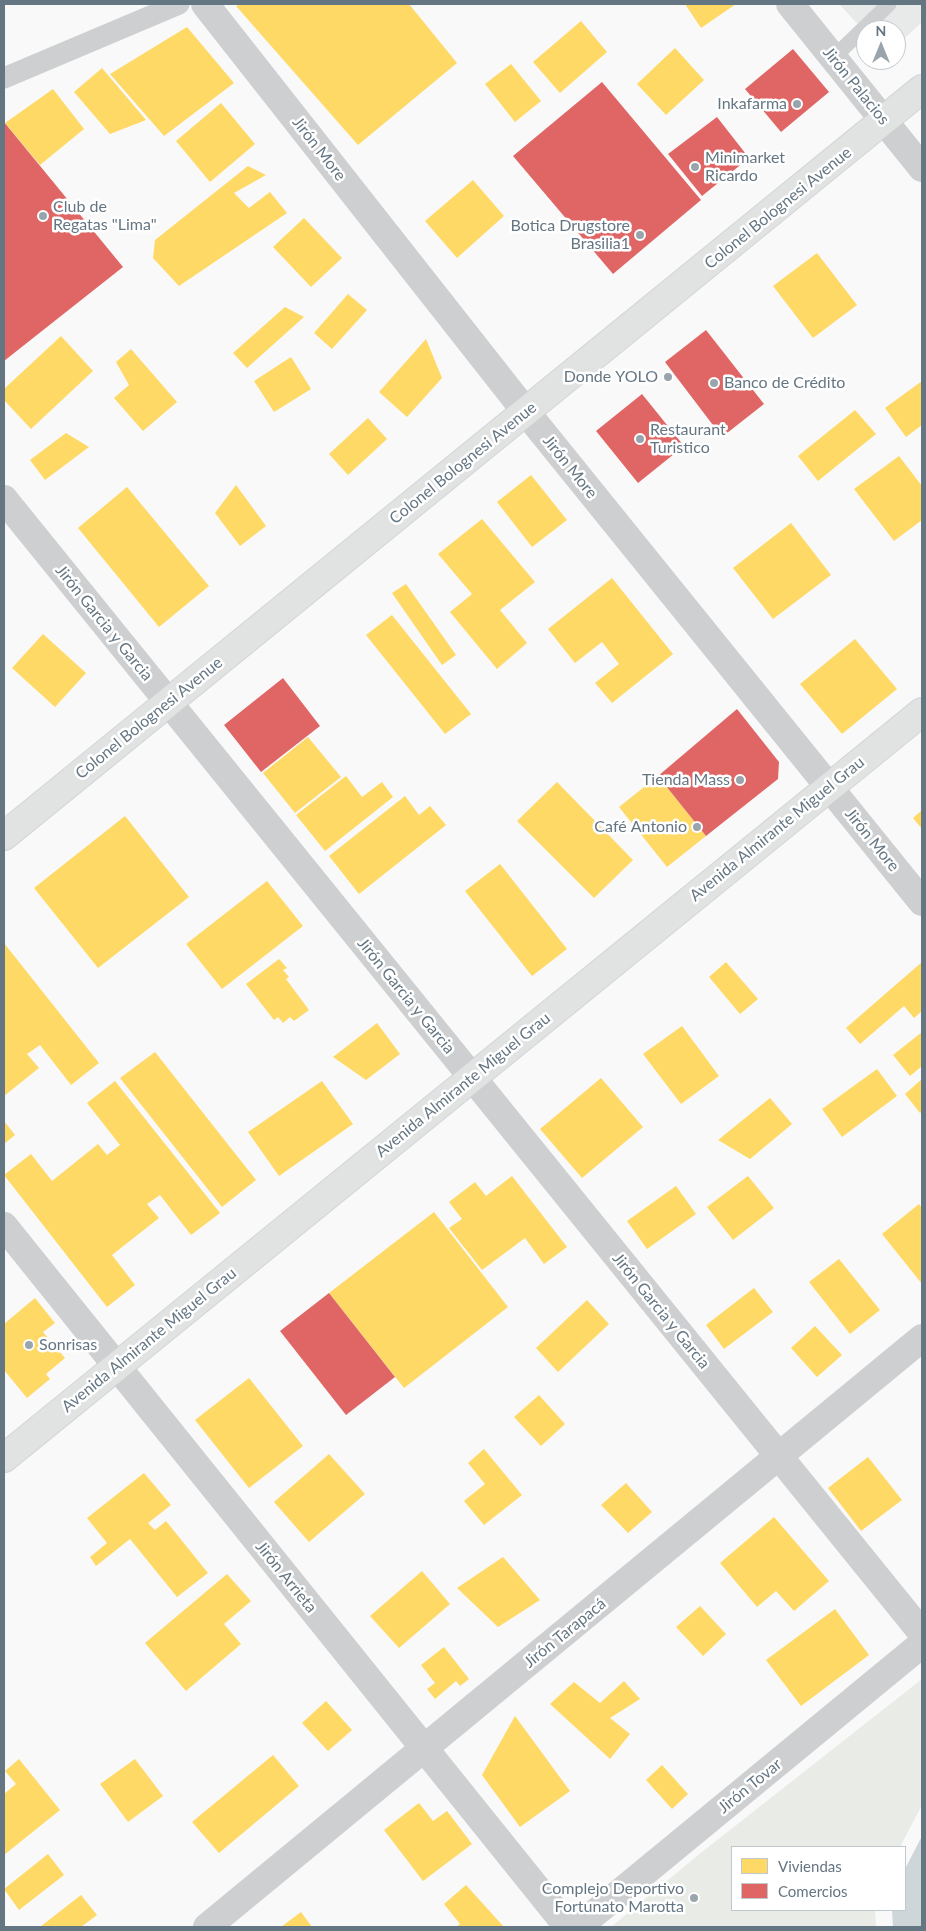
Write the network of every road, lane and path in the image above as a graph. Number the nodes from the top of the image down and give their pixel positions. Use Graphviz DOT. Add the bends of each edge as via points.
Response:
graph roads {
  1 [pos="179,4"];
  2 [pos="205,4"];
  3 [pos="790,4"];
  4 [pos="889,4"];
  5 [pos="833,58"];
  6 [pos="4,78"];
  7 [pos="922,90"];
  8 [pos="883,121"];
  9 [pos="922,168"];
  10 [pos="526,412"];
  11 [pos="4,499"];
  12 [pos="169,702"];
  13 [pos="922,712"];
  14 [pos="830,787"];
  15 [pos="4,836"];
  16 [pos="922,902"];
  17 [pos="472,1078"];
  18 [pos="4,1226"];
  19 [pos="922,1338"];
  20 [pos="117,1366"];
  21 [pos="779,1457"];
  22 [pos="4,1458"];
  23 [pos="922,1634"];
  24 [pos="922,1644"];
  25 [pos="424,1748"];
  26 [pos="207,1927"];
  27 [pos="568,1927"];
  28 [pos="578,1927"];
  1 -- 6 [label="street"];
  2 -- 10 [label="street, Jirón More"];
  3 -- 5 [label="street, Jirón Palacios"];
  4 -- 5 [label="lane"];
  5 -- 8 [label="street, Jirón Palacios"];
  7 -- 8 [label="main road, Colonel Bolognesi Avenue"];
  8 -- 9 [label="street, Jirón Palacios"];
  8 -- 10 [label="main road, Colonel Bolognesi Avenue"];
  10 -- 12 [label="main road, Colonel Bolognesi Avenue"];
  10 -- 14 [label="street, Jirón More"];
  11 -- 12 [label="street, Jirón Garcia y Garcia"];
  12 -- 15 [label="main road, Colonel Bolognesi Avenue"];
  12 -- 17 [label="street, Jirón Garcia y Garcia"];
  13 -- 14 [label="main road, Avenida Almirante Miguel Grau"];
  14 -- 16 [label="street, Jirón More"];
  14 -- 17 [label="main road, Avenida Almirante Miguel Grau"];
  17 -- 20 [label="main road, Avenida Almirante Miguel Grau"];
  17 -- 21 [label="street, Jirón Garcia y Garcia"];
  18 -- 20 [label="street, Jirón Arrieta"];
  19 -- 21 [label="street, Jirón Tarapacá"];
  20 -- 22 [label="main road, Avenida Almirante Miguel Grau"];
  20 -- 25 [label="street, Jirón Arrieta"];
  21 -- 23 [label="street, Jirón Garcia y Garcia"];
  21 -- 25 [label="street, Jirón Tarapacá"];
  24 -- 28 [label="street, Jirón Tovar"];
  25 -- 26 [label="street, Jirón Tarapacá"];
  25 -- 27 [label="street, Jirón Arrieta"];
}
